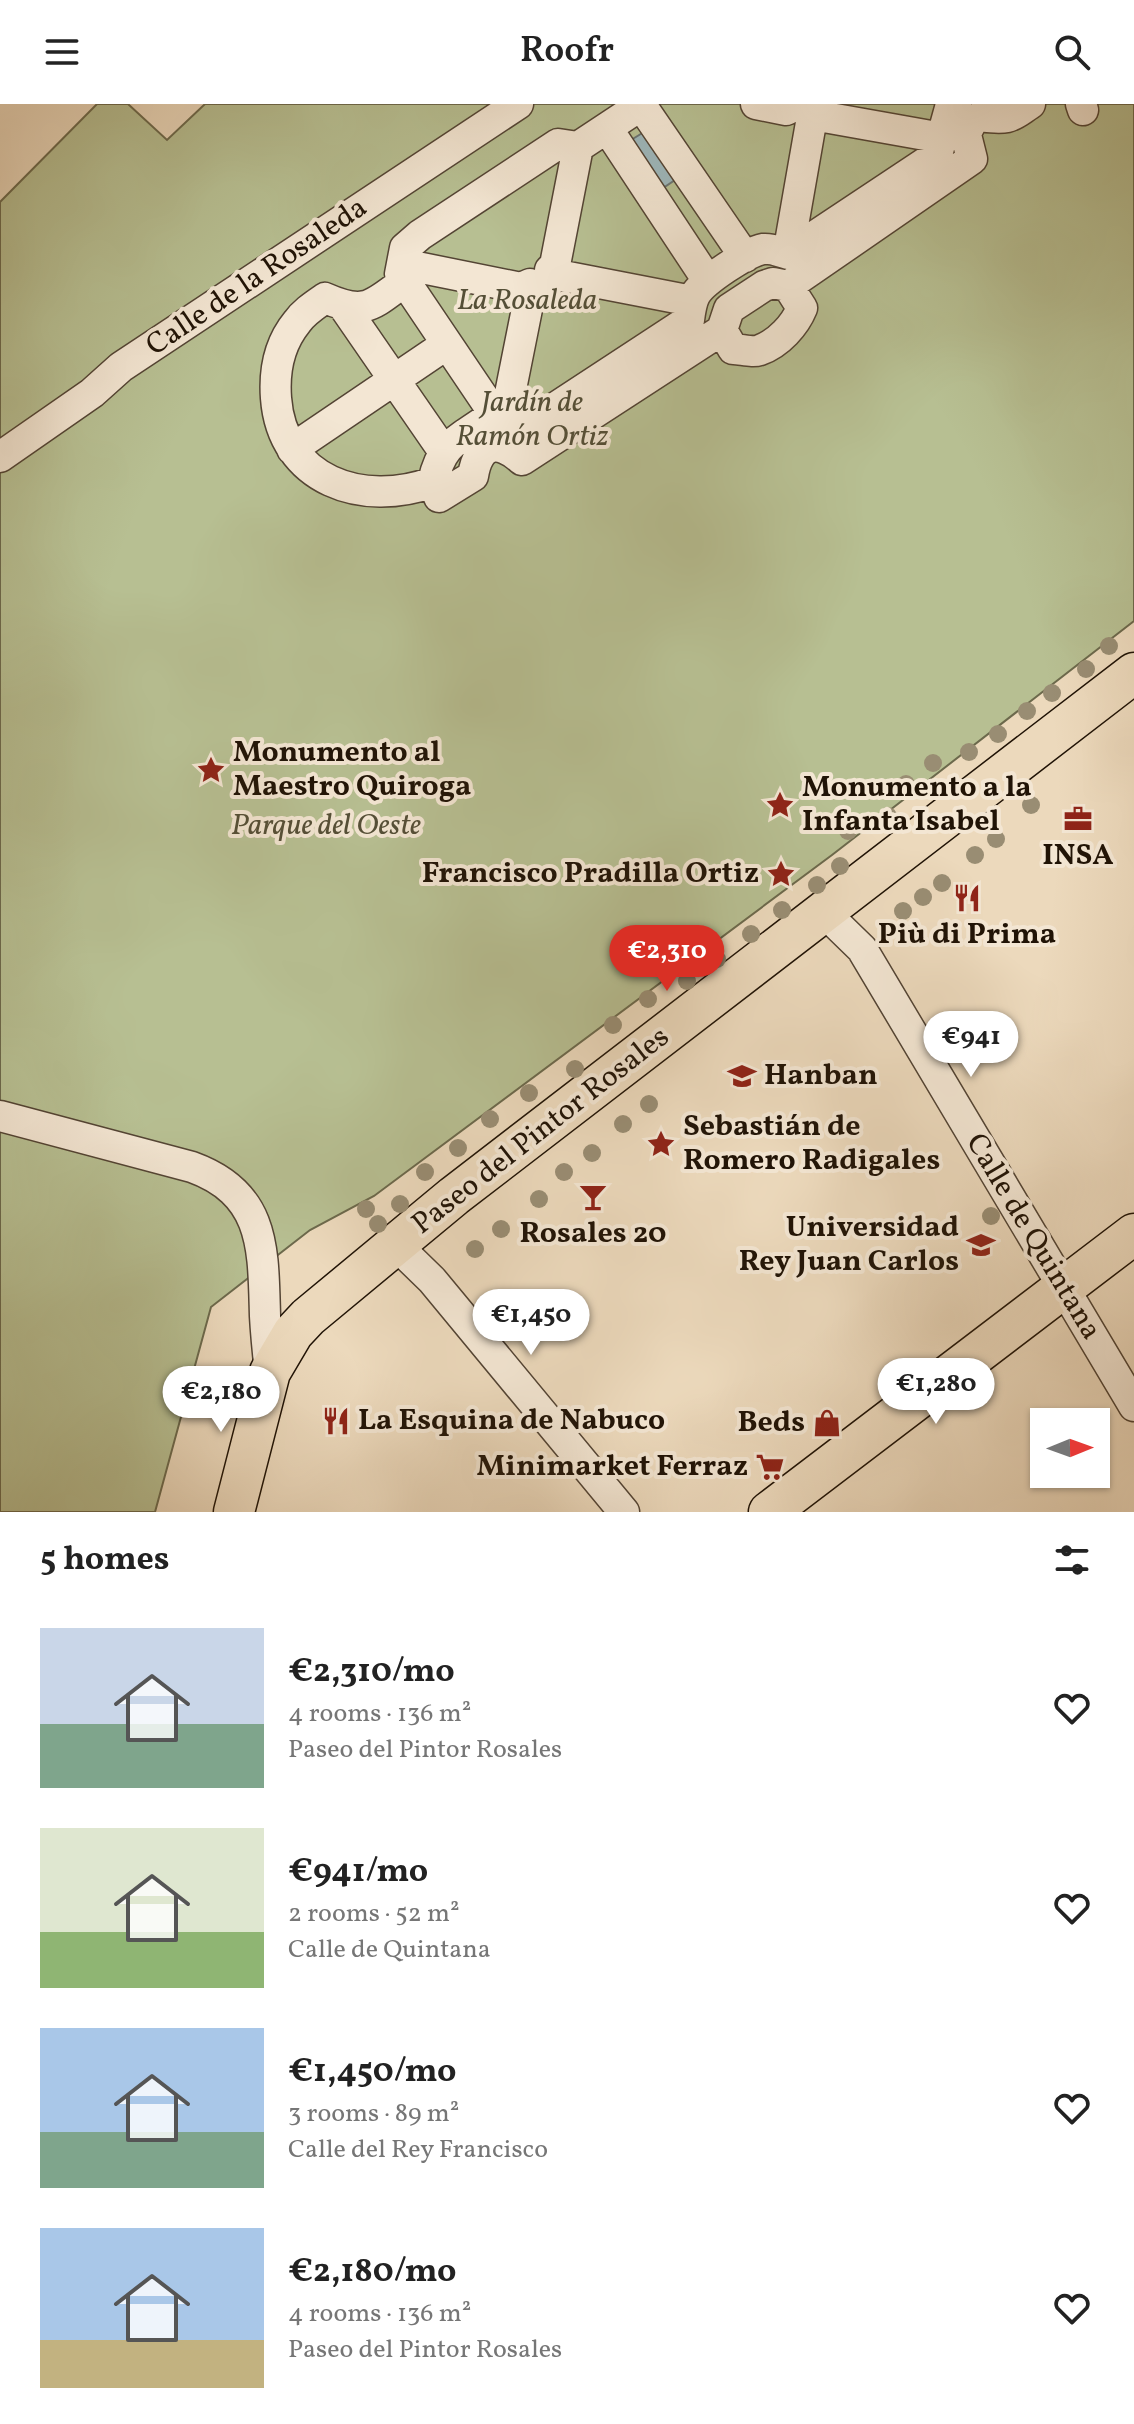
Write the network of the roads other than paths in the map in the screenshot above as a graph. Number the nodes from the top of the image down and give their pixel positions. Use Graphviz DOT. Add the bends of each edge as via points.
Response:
graph roads {
  1 [pos="518,104"];
  2 [pos="756,104"];
  3 [pos="862,104"];
  4 [pos="1030,104"];
  5 [pos="807,110"];
  6 [pos="625,112"];
  7 [pos="948,115"];
  8 [pos="568,146"];
  9 [pos="767,253"];
  10 [pos="405,263"];
  11 [pos="543,282"];
  12 [pos="788,286"];
  13 [pos="696,301"];
  14 [pos="344,307"];
  15 [pos="722,330"];
  16 [pos="447,344"];
  17 [pos="395,379"];
  18 [pos="508,420"];
  19 [pos="292,449"];
  20 [pos="444,452"];
  21 [pos="0,457"];
  22 [pos="439,497"];
  23 [pos="1134,673"];
  24 [pos="824,912"];
  25 [pos="0,1116"];
  26 [pos="1134,1234"];
  27 [pos="394,1243"];
  28 [pos="1064,1288"];
  29 [pos="270,1372"];
  30 [pos="1134,1406"];
  31 [pos="234,1512"];
  32 [pos="624,1512"];
  33 [pos="769,1512"];
  1 -- 21 [label="street, Calle de la Rosaleda" via="121,367"];
  2 -- 5 [label="street"];
  3 -- 7 [label="street"];
  4 -- 12 [label="street" via="1005,118 975,119 966,135 972,159"];
  5 -- 7 [label="street" via="824,117"];
  5 -- 9 [label="street"];
  6 -- 8 [label="street"];
  6 -- 9 [label="street"];
  6 -- 13 [label="street"];
  7 -- 9 [label="street" via="937,155"];
  8 -- 10 [label="street"];
  8 -- 11 [label="street" via="536,261"];
  9 -- 13 [label="street"];
  10 -- 11 [label="street" via="521,288"];
  10 -- 14 [label="street" via="367,308"];
  10 -- 16 [label="street"];
  11 -- 13 [label="street" via="560,295"];
  11 -- 18 [label="street" via="547,312"];
  12 -- 15 [label="street" via="764,286 729,309"];
  12 -- 15 [label="street" via="802,308 795,326 759,351 733,349"];
  13 -- 18 [label="street" via="543,417"];
  14 -- 17 [label="street"];
  14 -- 19 [label="street" via="325,298 298,320 283,346 275,376 276,406"];
  15 -- 22 [label="street" via="522,460 500,447 482,451 473,476"];
  16 -- 17 [label="street"];
  16 -- 18 [label="street" via="489,406"];
  17 -- 19 [label="street"];
  17 -- 20 [label="street"];
  18 -- 20 [label="street"];
  19 -- 20 [label="street" via="340,486 383,493 433,482"];
  23 -- 24 [label="main road, Paseo del Pintor Rosales"];
  24 -- 27 [label="main road, Paseo del Pintor Rosales"];
  24 -- 28 [label="street, Calle de Quintana" via="862,949"];
  25 -- 29 [label="street" via="192,1167 233,1189 261,1241"];
  26 -- 28 [label="main road"];
  27 -- 29 [label="main road, Paseo del Pintor Rosales" via="300,1325"];
  27 -- 32 [label="street" via="432,1280"];
  28 -- 30 [label="street, Calle de Quintana"];
  28 -- 33 [label="main road"];
  29 -- 31 [label="main road, Paseo del Pintor Rosales"];
}
